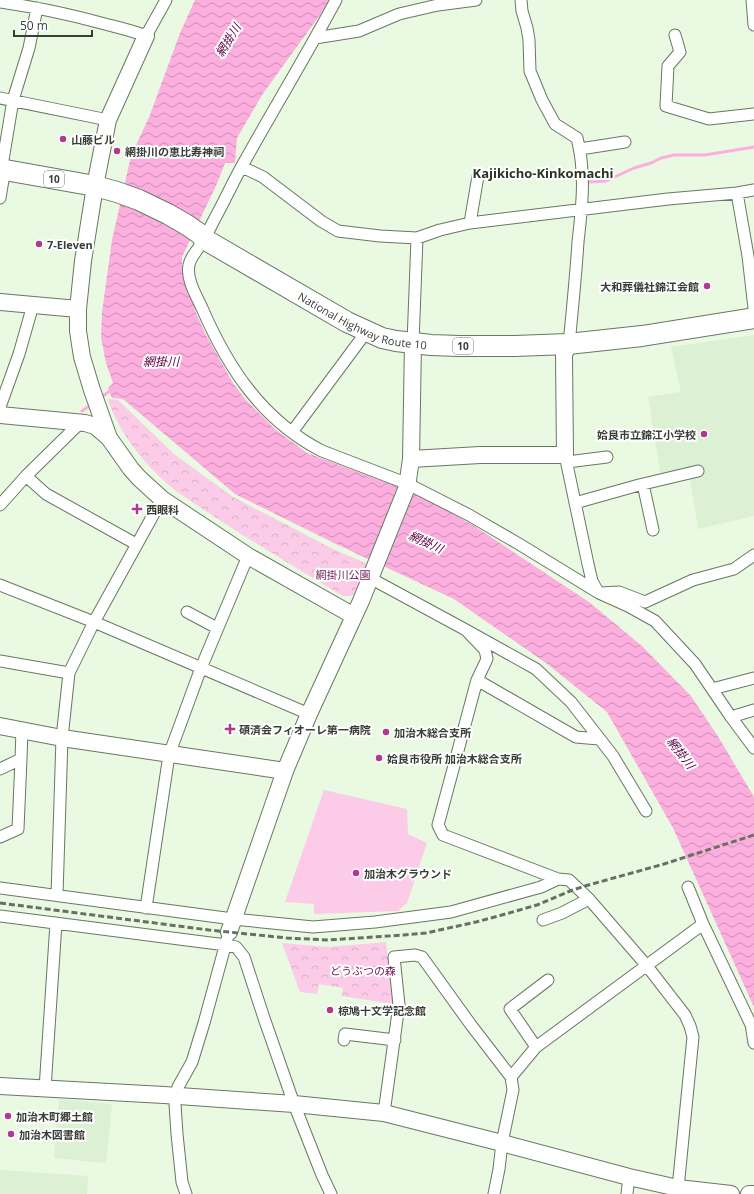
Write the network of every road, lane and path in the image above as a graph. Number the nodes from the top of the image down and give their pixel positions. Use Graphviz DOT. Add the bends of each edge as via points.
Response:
graph roads {
  1 [pos="166,0"];
  2 [pos="336,0"];
  3 [pos="476,0"];
  4 [pos="522,0"];
  5 [pos="752,0"];
  6 [pos="0,2"];
  7 [pos="438,3"];
  8 [pos="33,5"];
  9 [pos="754,25"];
  10 [pos="675,35"];
  11 [pos="146,36"];
  12 [pos="316,38"];
  13 [pos="0,98"];
  14 [pos="13,100"];
  15 [pos="754,114"];
  16 [pos="108,120"];
  17 [pos="625,142"];
  18 [pos="580,149"];
  19 [pos="242,167"];
  20 [pos="2,169"];
  21 [pos="478,176"];
  22 [pos="102,188"];
  23 [pos="754,190"];
  24 [pos="737,192"];
  25 [pos="0,198"];
  26 [pos="581,210"];
  27 [pos="470,223"];
  28 [pos="202,236"];
  29 [pos="417,238"];
  30 [pos="0,302"];
  31 [pos="33,305"];
  32 [pos="754,308"];
  33 [pos="78,309"];
  34 [pos="754,318"];
  35 [pos="367,331"];
  36 [pos="413,343"];
  37 [pos="568,344"];
  38 [pos="0,407"];
  39 [pos="0,415"];
  40 [pos="80,422"];
  41 [pos="292,432"];
  42 [pos="109,438"];
  43 [pos="607,457"];
  44 [pos="411,459"];
  45 [pos="566,459"];
  46 [pos="698,471"];
  47 [pos="26,476"];
  48 [pos="643,484"];
  49 [pos="408,486"];
  50 [pos="162,499"];
  51 [pos="575,503"];
  52 [pos="0,505"];
  53 [pos="653,530"];
  54 [pos="136,544"];
  55 [pos="754,555"];
  56 [pos="248,556"];
  57 [pos="371,576"];
  58 [pos="0,585"];
  59 [pos="599,593"];
  60 [pos="186,612"];
  61 [pos="354,616"];
  62 [pos="94,622"];
  63 [pos="217,628"];
  64 [pos="466,630"];
  65 [pos="0,661"];
  66 [pos="201,668"];
  67 [pos="69,672"];
  68 [pos="754,678"];
  69 [pos="477,680"];
  70 [pos="712,689"];
  71 [pos="754,710"];
  72 [pos="309,714"];
  73 [pos="731,717"];
  74 [pos="0,726"];
  75 [pos="22,730"];
  76 [pos="62,738"];
  77 [pos="599,739"];
  78 [pos="754,748"];
  79 [pos="169,755"];
  80 [pos="21,759"];
  81 [pos="0,769"];
  82 [pos="285,771"];
  83 [pos="646,810"];
  84 [pos="0,837"];
  85 [pos="558,879"];
  86 [pos="688,887"];
  87 [pos="0,888"];
  88 [pos="57,895"];
  89 [pos="590,899"];
  90 [pos="146,908"];
  91 [pos="0,916"];
  92 [pos="543,920"];
  93 [pos="56,923"];
  94 [pos="704,924"];
  95 [pos="229,932"];
  96 [pos="647,966"];
  97 [pos="548,980"];
  98 [pos="753,1027"];
  99 [pos="344,1040"];
  100 [pos="394,1040"];
  101 [pos="754,1044"];
  102 [pos="536,1047"];
  103 [pos="511,1077"];
  104 [pos="0,1086"];
  105 [pos="45,1089"];
  106 [pos="176,1096"];
  107 [pos="294,1104"];
  108 [pos="384,1113"];
  109 [pos="502,1142"];
  110 [pos="629,1177"];
  111 [pos="754,1186"];
  112 [pos="678,1188"];
  113 [pos="186,1194"];
  114 [pos="331,1194"];
  115 [pos="494,1194"];
  116 [pos="627,1194"];
  117 [pos="731,1194"];
  118 [pos="749,1194"];
  119 [pos="753,1194"];
  1 -- 11 [label="street"];
  2 -- 12 [label="street"];
  3 -- 7 [label="street"];
  4 -- 18 [label="street" via="529,40 530,71 555,124 577,138"];
  5 -- 9 [label="street"];
  6 -- 8 [label="street"];
  7 -- 12 [label="street" via="399,14 359,31"];
  8 -- 11 [label="street"];
  8 -- 14 [label="street" via="29,48"];
  10 -- 15 [label="street" via="680,52 668,66 666,106 710,119"];
  11 -- 16 [label="street"];
  12 -- 19 [label="street"];
  13 -- 14 [label="street"];
  14 -- 16 [label="street"];
  14 -- 20 [label="street"];
  16 -- 22 [label="street"];
  17 -- 18 [label="street"];
  18 -- 26 [label="street" via="583,186"];
  19 -- 28 [label="street" via="208,233"];
  19 -- 29 [label="street" via="263,177 321,221 338,230"];
  20 -- 22 [label="highway, National Highway Route 10 / 10"];
  20 -- 25 [label="street"];
  21 -- 27 [label="street"];
  22 -- 28 [label="highway, National Highway Route 10 / 10" via="139,200 168,214"];
  22 -- 33 [label="street" via="83,262"];
  23 -- 24 [label="street"];
  24 -- 26 [label="street"];
  24 -- 32 [label="street"];
  26 -- 27 [label="street"];
  26 -- 37 [label="street"];
  27 -- 29 [label="street"];
  28 -- 35 [label="highway, National Highway Route 10 / 10" via="346,322"];
  28 -- 41 [label="street" via="189,265 189,276 207,320 224,354 247,389 270,414"];
  29 -- 36 [label="street"];
  30 -- 31 [label="street"];
  31 -- 33 [label="street"];
  31 -- 38 [label="street"];
  33 -- 42 [label="street" via="78,331 84,366"];
  34 -- 37 [label="highway, National Highway Route 10 / 10" via="642,336"];
  35 -- 36 [label="highway, National Highway Route 10 / 10" via="382,338"];
  35 -- 41 [label="street"];
  36 -- 37 [label="highway, National Highway Route 10 / 10" via="459,346"];
  36 -- 44 [label="street"];
  37 -- 45 [label="street" via="564,355"];
  39 -- 40 [label="street"];
  40 -- 42 [label="street" via="95,426"];
  40 -- 47 [label="street"];
  41 -- 49 [label="street" via="322,451"];
  42 -- 50 [label="street" via="135,473"];
  43 -- 45 [label="street"];
  44 -- 45 [label="street" via="480,456"];
  44 -- 49 [label="street"];
  45 -- 51 [label="street"];
  46 -- 48 [label="street"];
  47 -- 52 [label="street"];
  47 -- 54 [label="street" via="46,494"];
  48 -- 51 [label="street"];
  48 -- 53 [label="street"];
  49 -- 57 [label="street"];
  49 -- 59 [label="street" via="469,515"];
  50 -- 54 [label="street"];
  50 -- 56 [label="street"];
  51 -- 59 [label="street" via="592,581"];
  54 -- 62 [label="street"];
  55 -- 59 [label="street" via="734,569 693,580 645,602 619,592"];
  56 -- 61 [label="street"];
  56 -- 63 [label="street"];
  57 -- 61 [label="street"];
  57 -- 64 [label="street"];
  58 -- 62 [label="street"];
  59 -- 70 [label="street" via="655,621 695,664"];
  60 -- 63 [label="street"];
  61 -- 72 [label="street"];
  62 -- 66 [label="street"];
  62 -- 67 [label="street"];
  63 -- 66 [label="street"];
  64 -- 69 [label="street" via="485,650 487,659"];
  64 -- 77 [label="street" via="536,669 571,702"];
  65 -- 67 [label="street"];
  66 -- 72 [label="street"];
  66 -- 79 [label="street"];
  67 -- 76 [label="street"];
  68 -- 70 [label="street"];
  69 -- 77 [label="street" via="576,737"];
  69 -- 85 [label="street" via="438,825 443,835"];
  70 -- 73 [label="street"];
  71 -- 73 [label="street"];
  72 -- 82 [label="street"];
  73 -- 78 [label="street"];
  74 -- 75 [label="street"];
  75 -- 76 [label="street"];
  75 -- 80 [label="street"];
  76 -- 79 [label="street"];
  76 -- 88 [label="street"];
  77 -- 83 [label="street" via="613,756"];
  79 -- 82 [label="street"];
  79 -- 90 [label="street"];
  80 -- 81 [label="street"];
  80 -- 84 [label="street" via="18,829"];
  82 -- 95 [label="street"];
  85 -- 89 [label="street" via="569,880"];
  85 -- 95 [label="street" via="541,887 451,912 408,919"];
  86 -- 94 [label="street"];
  87 -- 88 [label="street"];
  88 -- 90 [label="street"];
  89 -- 92 [label="street"];
  89 -- 96 [label="street"];
  90 -- 95 [label="street"];
  91 -- 93 [label="street"];
  93 -- 95 [label="street"];
  93 -- 105 [label="street"];
  94 -- 96 [label="street"];
  94 -- 98 [label="street"];
  95 -- 106 [label="street" via="192,1062 178,1087"];
  95 -- 107 [label="street" via="236,948 244,957"];
  96 -- 102 [label="street"];
  96 -- 112 [label="street" via="685,1015 694,1037"];
  97 -- 102 [label="street" via="510,1009"];
  98 -- 101 [label="street"];
  99 -- 100 [label="street" via="345,1034"];
  100 -- 103 [label="street" via="399,1005 394,957 422,957"];
  100 -- 108 [label="street"];
  102 -- 103 [label="street"];
  103 -- 109 [label="street" via="513,1090"];
  104 -- 105 [label="street"];
  105 -- 106 [label="street"];
  106 -- 107 [label="street"];
  106 -- 113 [label="street" via="182,1182"];
  107 -- 108 [label="street"];
  107 -- 114 [label="street"];
  108 -- 109 [label="street"];
  109 -- 110 [label="street"];
  109 -- 115 [label="street"];
  110 -- 112 [label="street"];
  110 -- 116 [label="street"];
  111 -- 119 [label="street"];
  112 -- 117 [label="street"];
  118 -- 119 [label="street"];
}
